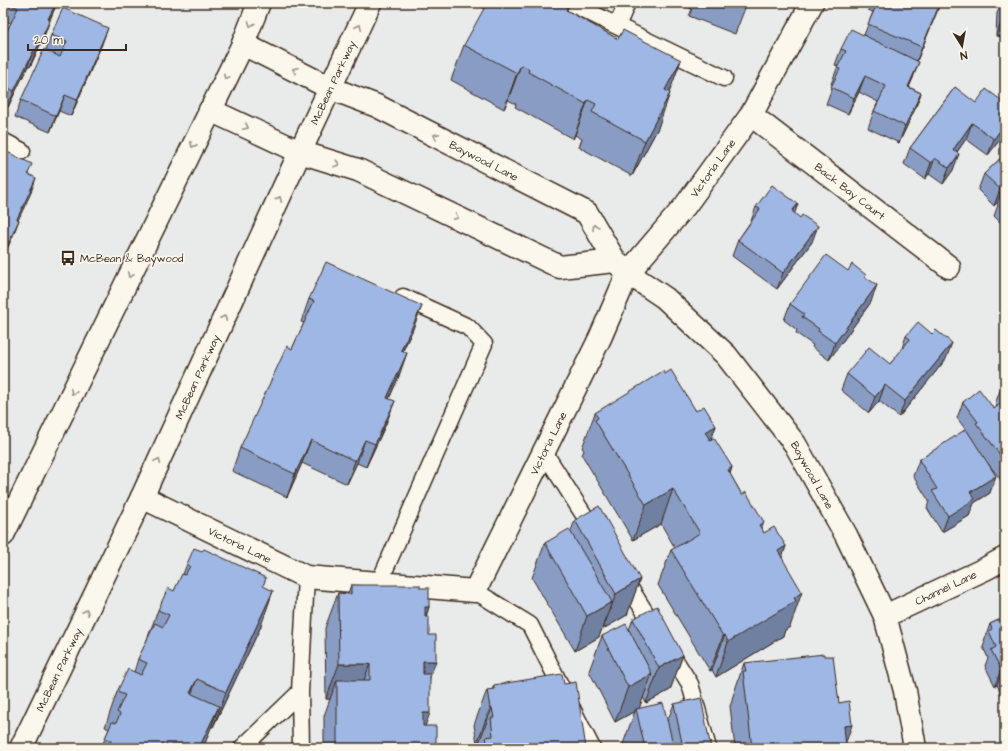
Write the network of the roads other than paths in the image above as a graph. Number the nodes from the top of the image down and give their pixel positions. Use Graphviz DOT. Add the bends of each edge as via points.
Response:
graph roads {
  1 [pos="259,3"];
  2 [pos="370,3"];
  3 [pos="571,3"];
  4 [pos="627,3"];
  5 [pos="812,3"];
  6 [pos="617,26"];
  7 [pos="242,44"];
  8 [pos="724,78"];
  9 [pos="330,88"];
  10 [pos="210,110"];
  11 [pos="751,115"];
  12 [pos="3,141"];
  13 [pos="22,151"];
  14 [pos="300,152"];
  15 [pos="621,267"];
  16 [pos="949,267"];
  17 [pos="393,293"];
  18 [pos="544,452"];
  19 [pos="142,497"];
  20 [pos="3,535"];
  21 [pos="602,545"];
  22 [pos="1005,558"];
  23 [pos="615,565"];
  24 [pos="306,577"];
  25 [pos="378,583"];
  26 [pos="475,591"];
  27 [pos="885,616"];
  28 [pos="300,692"];
  29 [pos="21,748"];
  30 [pos="242,748"];
  31 [pos="300,748"];
  32 [pos="592,748"];
  33 [pos="708,748"];
  34 [pos="915,748"];
  1 -- 7 [label="street, one-way"];
  9 -- 2 [label="street, McBean Parkway, one-way"];
  3 -- 6 [label="lane"];
  4 -- 6 [label="lane"];
  5 -- 11 [label="street, Victoria Lane"];
  6 -- 8 [label="lane"];
  9 -- 7 [label="street, Baywood Lane, one-way"];
  7 -- 10 [label="street, one-way"];
  9 -- 14 [label="street, McBean Parkway"];
  15 -- 9 [label="street, Baywood Lane, one-way" via="587,213 377,106"];
  10 -- 14 [label="street, one-way"];
  10 -- 20 [label="street, one-way"];
  11 -- 15 [label="street, Victoria Lane" via="685,206"];
  11 -- 16 [label="street, Back Bay Court"];
  12 -- 13 [label="lane"];
  14 -- 15 [label="street, one-way" via="358,170 560,267"];
  19 -- 14 [label="street, McBean Parkway, one-way"];
  15 -- 18 [label="street, Victoria Lane" via="600,338"];
  15 -- 27 [label="street, Baywood Lane" via="665,298 726,355 795,444 846,535"];
  17 -- 25 [label="lane" via="468,327 484,344"];
  18 -- 21 [label="lane"];
  18 -- 26 [label="street, Victoria Lane"];
  19 -- 24 [label="street, Victoria Lane"];
  29 -- 19 [label="street, McBean Parkway, one-way"];
  22 -- 27 [label="street, Channel Lane"];
  23 -- 33 [label="lane" via="690,684"];
  24 -- 25 [label="street, Victoria Lane"];
  24 -- 28 [label="lane"];
  25 -- 26 [label="street, Victoria Lane"];
  26 -- 32 [label="lane" via="530,625"];
  27 -- 34 [label="street, Baywood Lane" via="905,691"];
  28 -- 30 [label="lane"];
  28 -- 31 [label="lane"];
}
